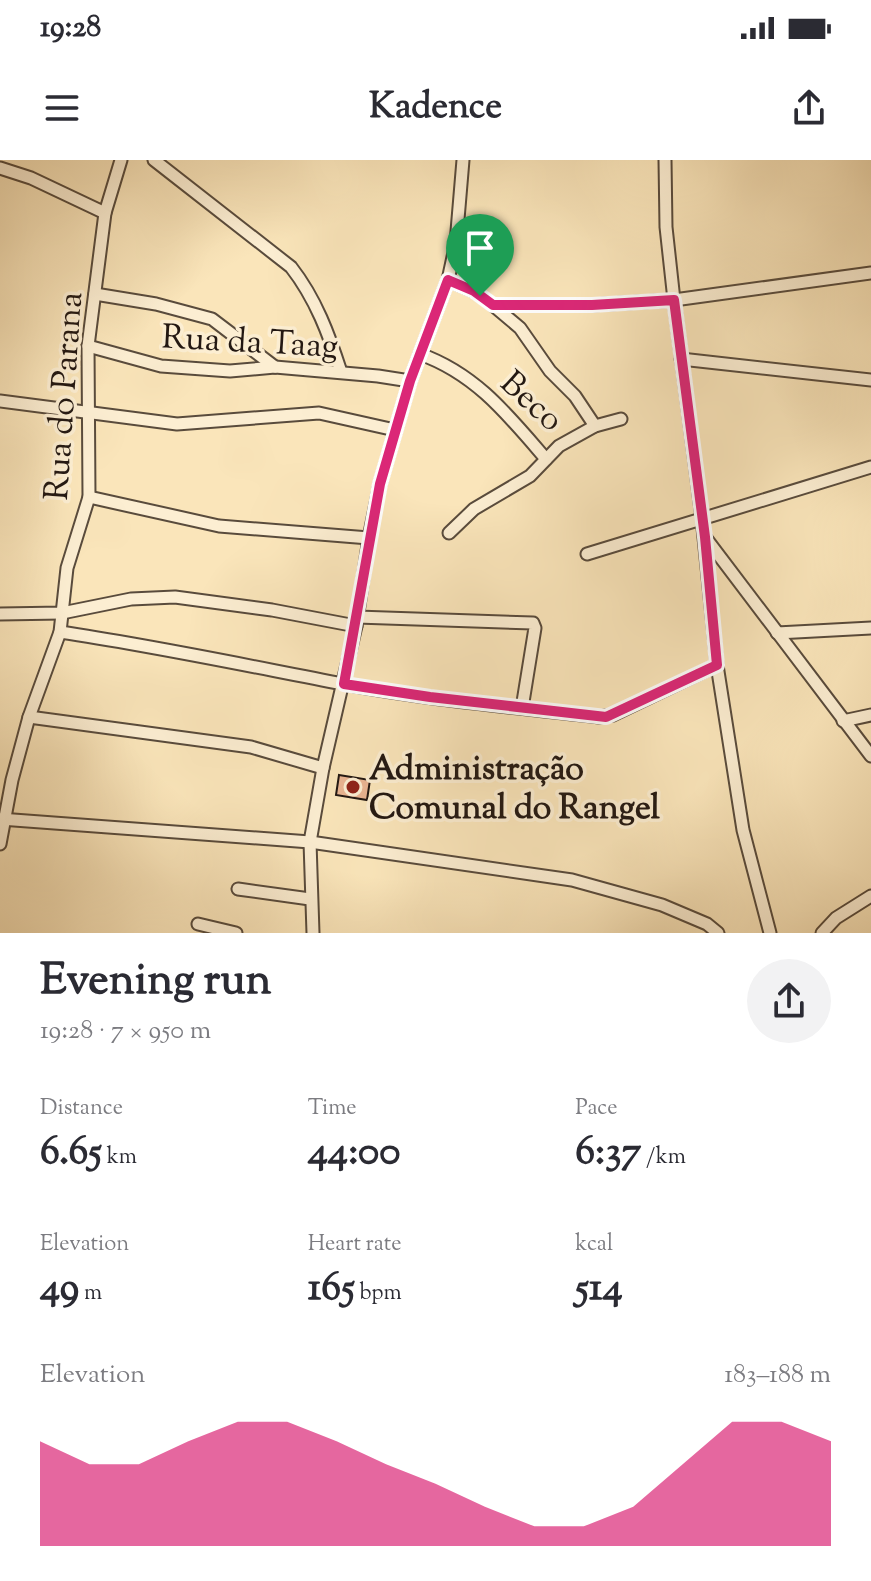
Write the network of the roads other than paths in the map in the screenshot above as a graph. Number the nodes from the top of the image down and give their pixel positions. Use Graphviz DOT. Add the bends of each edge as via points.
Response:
graph roads {
  1 [pos="121,160"];
  2 [pos="154,160"];
  3 [pos="463,160"];
  4 [pos="665,160"];
  5 [pos="0,168"];
  6 [pos="105,213"];
  7 [pos="871,273"];
  8 [pos="448,280"];
  9 [pos="95,294"];
  10 [pos="674,300"];
  11 [pos="493,305"];
  12 [pos="88,346"];
  13 [pos="420,354"];
  14 [pos="681,359"];
  15 [pos="275,367"];
  16 [pos="341,372"];
  17 [pos="871,380"];
  18 [pos="410,381"];
  19 [pos="0,401"];
  20 [pos="86,413"];
  21 [pos="621,419"];
  22 [pos="595,426"];
  23 [pos="395,430"];
  24 [pos="546,459"];
  25 [pos="871,467"];
  26 [pos="89,497"];
  27 [pos="702,518"];
  28 [pos="449,533"];
  29 [pos="705,537"];
  30 [pos="369,538"];
  31 [pos="587,554"];
  32 [pos="62,613"];
  33 [pos="0,614"];
  34 [pos="357,622"];
  35 [pos="871,628"];
  36 [pos="60,632"];
  37 [pos="777,633"];
  38 [pos="717,665"];
  39 [pos="344,684"];
  40 [pos="522,708"];
  41 [pos="871,715"];
  42 [pos="29,717"];
  43 [pos="843,721"];
  44 [pos="871,756"];
  45 [pos="323,768"];
  46 [pos="2,819"];
  47 [pos="310,842"];
  48 [pos="0,844"];
  49 [pos="238,889"];
  50 [pos="871,896"];
  51 [pos="310,899"];
  52 [pos="198,924"];
  53 [pos="236,933"];
  54 [pos="313,933"];
  55 [pos="718,933"];
  56 [pos="770,933"];
  57 [pos="822,933"];
  1 -- 6 [label="street, Rua do Parana"];
  2 -- 16 [label="street" via="291,267 322,318"];
  3 -- 8 [label="street"];
  4 -- 10 [label="street"];
  5 -- 6 [label="street"];
  6 -- 9 [label="street, Rua do Parana"];
  7 -- 10 [label="street"];
  8 -- 11 [label="street, Beco"];
  8 -- 13 [label="street"];
  9 -- 12 [label="street, Rua do Parana"];
  9 -- 15 [label="street" via="212,319"];
  10 -- 11 [label="street"];
  10 -- 14 [label="street"];
  11 -- 22 [label="street, Beco" via="520,328"];
  12 -- 15 [label="street, Rua da Taag" via="172,367"];
  12 -- 20 [label="street, Rua do Parana"];
  13 -- 18 [label="street"];
  13 -- 24 [label="street, Beco" via="448,364 467,379"];
  14 -- 17 [label="street"];
  14 -- 27 [label="street"];
  15 -- 16 [label="street, Rua da Taag"];
  16 -- 18 [label="street, Rua da Taag"];
  18 -- 23 [label="street"];
  19 -- 20 [label="street"];
  20 -- 23 [label="street" via="177,424 319,413"];
  20 -- 26 [label="street, Rua do Parana"];
  21 -- 22 [label="street"];
  22 -- 24 [label="street, Beco"];
  23 -- 30 [label="street"];
  24 -- 28 [label="street" via="530,476 476,507"];
  25 -- 27 [label="street"];
  26 -- 30 [label="street" via="219,526"];
  26 -- 32 [label="street, Rua do Parana" via="67,568"];
  27 -- 29 [label="street"];
  27 -- 31 [label="street"];
  29 -- 37 [label="street"];
  29 -- 38 [label="street"];
  30 -- 34 [label="street"];
  32 -- 33 [label="street"];
  32 -- 34 [label="street" via="131,599 175,597"];
  32 -- 36 [label="street, Rua do Parana"];
  34 -- 39 [label="street"];
  34 -- 40 [label="street" via="533,623"];
  35 -- 37 [label="street"];
  36 -- 39 [label="street"];
  36 -- 42 [label="street, Rua do Parana"];
  37 -- 43 [label="street"];
  38 -- 40 [label="street" via="613,715"];
  38 -- 56 [label="street" via="743,830"];
  39 -- 40 [label="street"];
  39 -- 45 [label="street"];
  41 -- 43 [label="street"];
  42 -- 45 [label="street" via="251,747"];
  42 -- 46 [label="street, Rua do Parana"];
  43 -- 44 [label="street"];
  45 -- 47 [label="street"];
  46 -- 47 [label="street"];
  46 -- 48 [label="street, Rua do Parana"];
  47 -- 51 [label="street"];
  47 -- 55 [label="street" via="572,880 662,905"];
  49 -- 51 [label="street"];
  50 -- 57 [label="street"];
  51 -- 54 [label="street"];
  52 -- 53 [label="street"];
}
